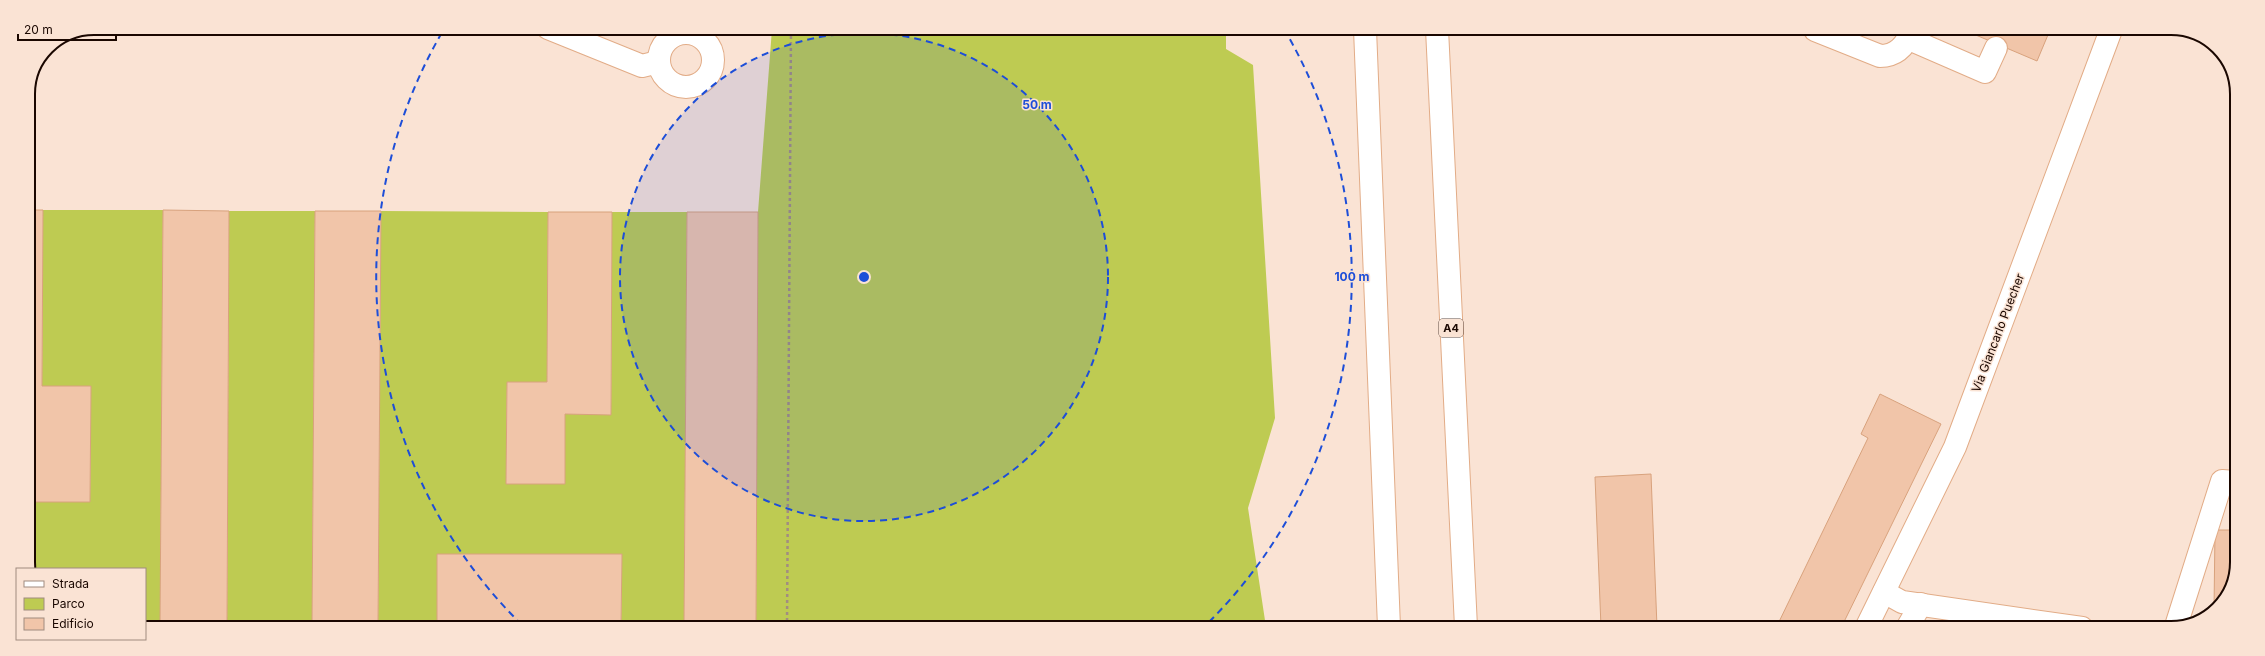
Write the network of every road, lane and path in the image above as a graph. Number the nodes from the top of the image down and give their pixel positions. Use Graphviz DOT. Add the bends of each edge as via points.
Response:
graph roads {
  1 [pos="565,35"];
  2 [pos="791,35"];
  3 [pos="1365,35"];
  4 [pos="1437,35"];
  5 [pos="1828,35"];
  6 [pos="1909,35"];
  7 [pos="1912,35"];
  8 [pos="2109,35"];
  9 [pos="1996,48"];
  10 [pos="658,62"];
  11 [pos="2230,482"];
  12 [pos="1884,592"];
  13 [pos="1921,604"];
  14 [pos="2178,620"];
  15 [pos="787,621"];
  16 [pos="1390,621"];
  17 [pos="1466,621"];
  18 [pos="1870,621"];
  19 [pos="1911,621"];
  20 [pos="2035,621"];
  1 -- 10 [label="main road" via="642,66"];
  2 -- 15 [label="path"];
  3 -- 16 [label="main road"];
  4 -- 17 [label="main road, A4"];
  5 -- 6 [label="main road" via="1880,56 1888,56 1900,50"];
  7 -- 9 [label="main road" via="1985,72"];
  8 -- 12 [label="main road, Via Giancarlo Puecher" via="1955,447"];
  11 -- 14 [label="main road" via="2222,481"];
  12 -- 13 [label="main road" via="1902,602"];
  12 -- 18 [label="main road, Via Giancarlo Puecher"];
  13 -- 19 [label="main road"];
  13 -- 20 [label="main road"];
}
